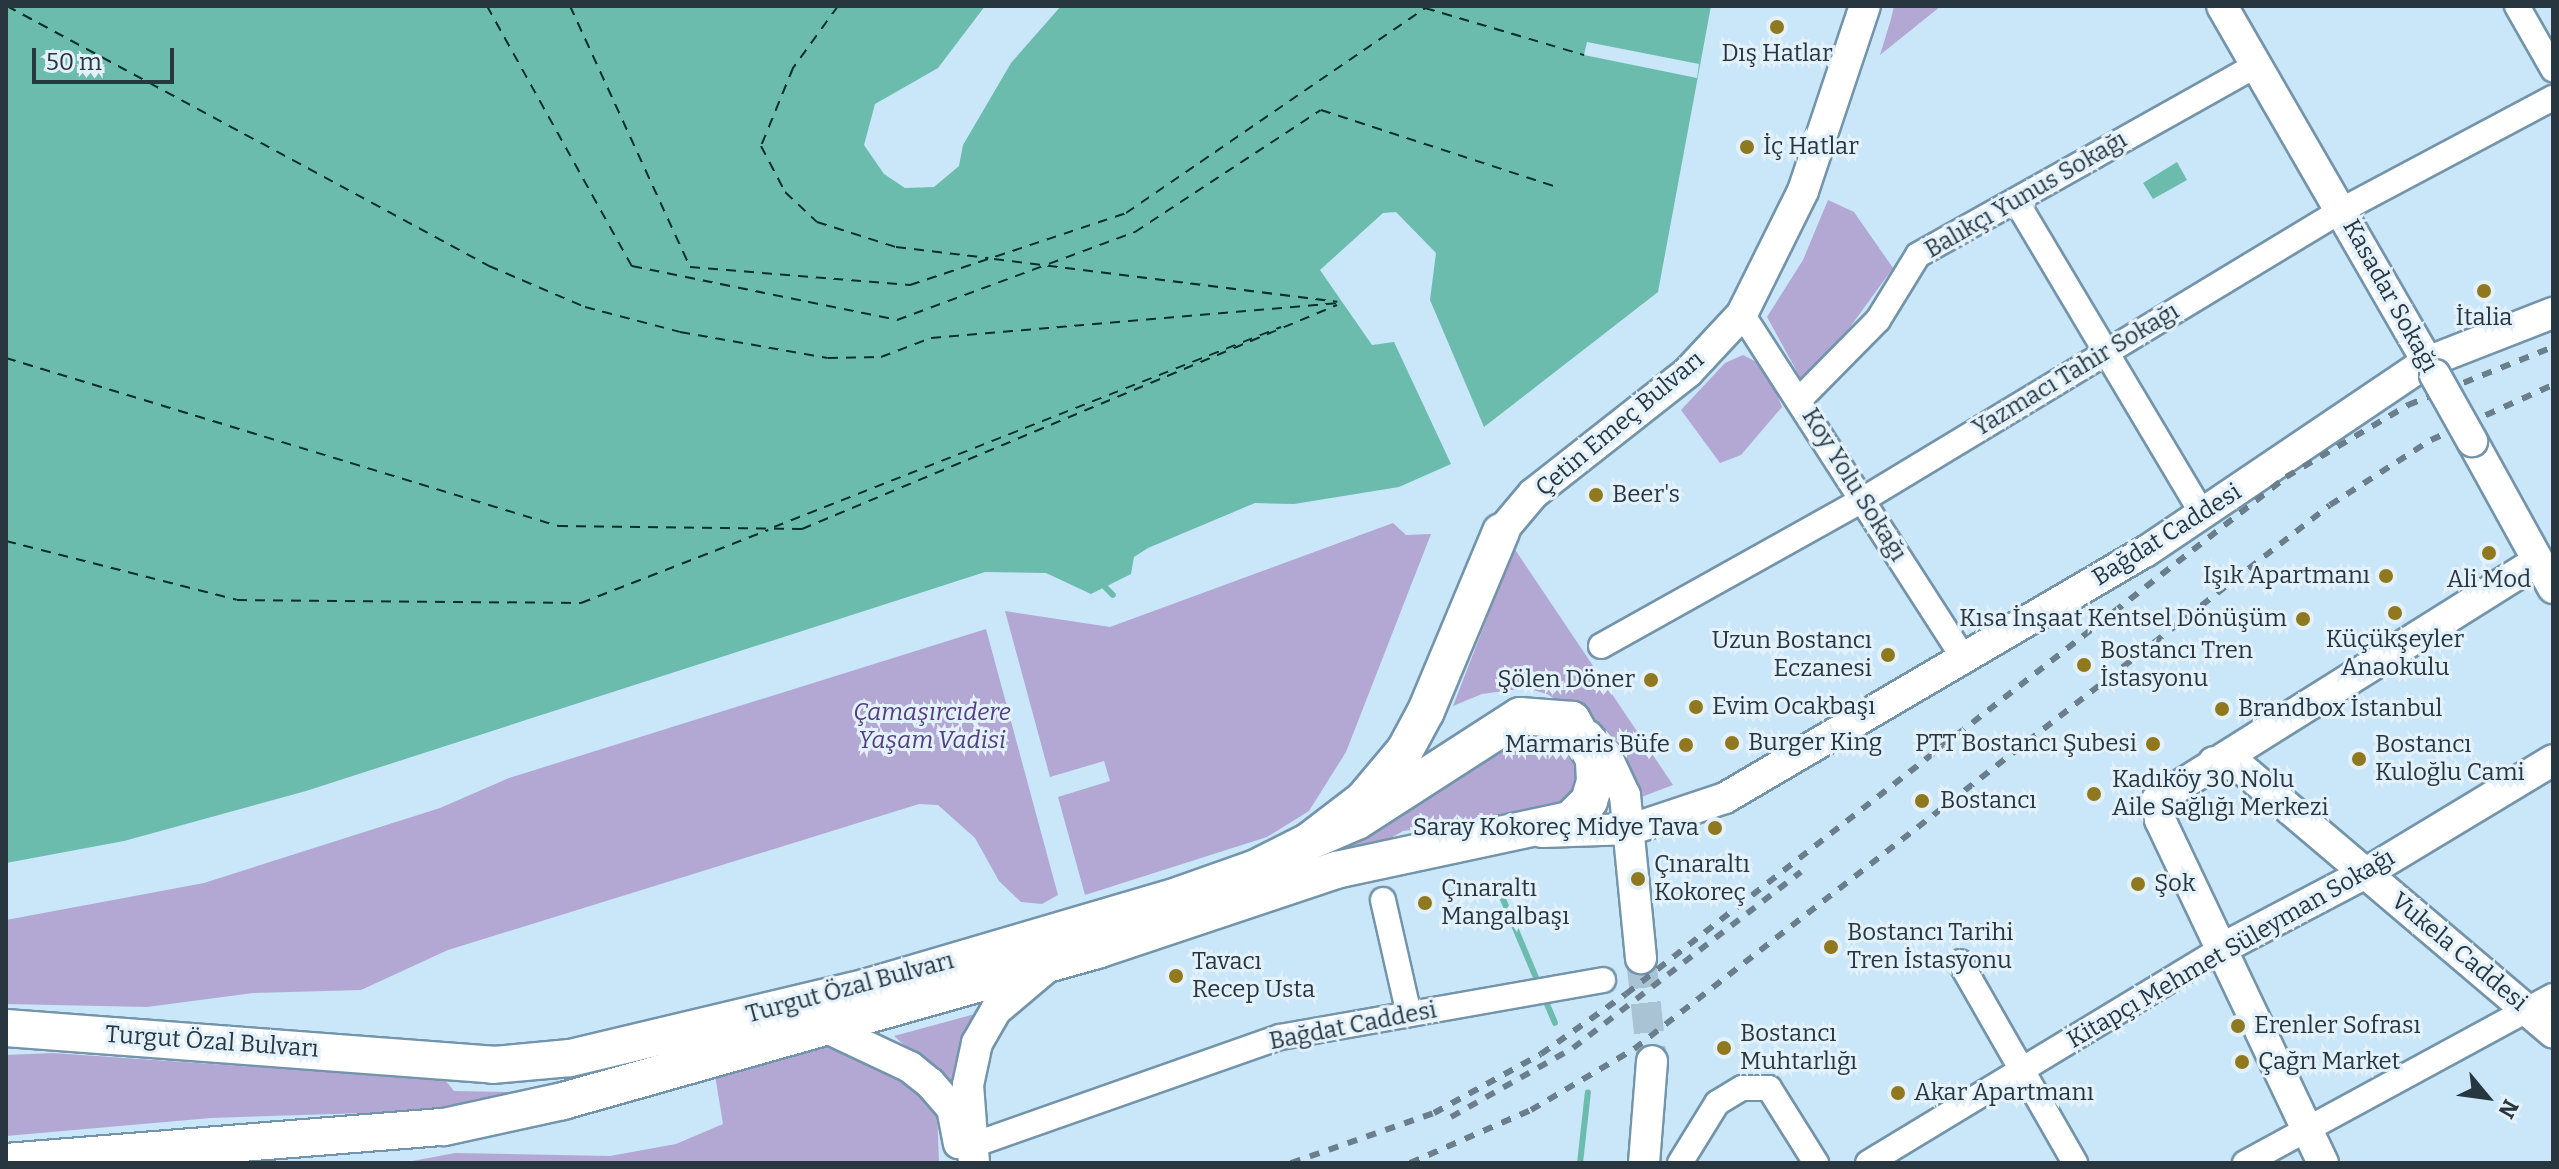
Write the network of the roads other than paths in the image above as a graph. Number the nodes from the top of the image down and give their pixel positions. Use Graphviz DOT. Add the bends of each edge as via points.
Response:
graph roads {
  1 [pos="1865,6"];
  2 [pos="2222,6"];
  3 [pos="2517,6"];
  4 [pos="2255,66"];
  5 [pos="2553,69"];
  6 [pos="2553,98"];
  7 [pos="2016,201"];
  8 [pos="2342,210"];
  9 [pos="2553,313"];
  10 [pos="1742,314"];
  11 [pos="2106,351"];
  12 [pos="2431,369"];
  13 [pos="1800,399"];
  14 [pos="1864,499"];
  15 [pos="2203,515"];
  16 [pos="1501,532"];
  17 [pos="2545,558"];
  18 [pos="2553,588"];
  19 [pos="1601,646"];
  20 [pos="1964,659"];
  21 [pos="1572,720"];
  22 [pos="2553,760"];
  23 [pos="2214,762"];
  24 [pos="1632,829"];
  25 [pos="1509,833"];
  26 [pos="1308,842"];
  27 [pos="2366,873"];
  28 [pos="1383,900"];
  29 [pos="2221,949"];
  30 [pos="1641,958"];
  31 [pos="1055,961"];
  32 [pos="1960,962"];
  33 [pos="1603,980"];
  34 [pos="2540,1003"];
  35 [pos="1409,1014"];
  36 [pos="827,1028"];
  37 [pos="9,1029"];
  38 [pos="2553,1032"];
  39 [pos="1652,1061"];
  40 [pos="2023,1070"];
  41 [pos="2306,1127"];
  42 [pos="6,1145"];
  43 [pos="168,1150"];
  44 [pos="969,1157"];
  45 [pos="6,1162"];
  46 [pos="1644,1163"];
  47 [pos="1680,1163"];
  48 [pos="1816,1163"];
  49 [pos="1868,1163"];
  50 [pos="2075,1163"];
  51 [pos="2245,1163"];
  52 [pos="2323,1163"];
  1 -- 10 [label="main road, Çetin Emeç Bulvarı" via="1803,191"];
  2 -- 4 [label="main road, Kasadar Sokağı"];
  3 -- 5 [label="street"];
  4 -- 7 [label="street, Balıkçı Yunus Sokağı"];
  4 -- 8 [label="main road, Kasadar Sokağı"];
  6 -- 8 [label="street, Yazmacı Tahir Sokağı"];
  7 -- 11 [label="street"];
  7 -- 13 [label="street, Balıkçı Yunus Sokağı" via="1918,255 1878,320"];
  8 -- 11 [label="street, Yazmacı Tahir Sokağı"];
  8 -- 12 [label="main road, Kasadar Sokağı"];
  9 -- 12 [label="main road, Bağdat Caddesi"];
  10 -- 13 [label="street, Koy Yolu Sokağı"];
  10 -- 16 [label="main road, Çetin Emeç Bulvarı" via="1688,372 1533,494"];
  11 -- 14 [label="street, Yazmacı Tahir Sokağı"];
  11 -- 15 [label="street"];
  12 -- 15 [label="main road, Bağdat Caddesi"];
  12 -- 17 [label="main road, Kasadar Sokağı, bridge"];
  13 -- 14 [label="street, Koy Yolu Sokağı"];
  14 -- 19 [label="street, Yazmacı Tahir Sokağı"];
  14 -- 20 [label="street, Koy Yolu Sokağı"];
  15 -- 20 [label="main road, Bağdat Caddesi"];
  16 -- 26 [label="highway, Turgut Özal Bulvarı" via="1405,750 1363,800"];
  17 -- 18 [label="main road, Kasadar Sokağı"];
  17 -- 23 [label="main road"];
  20 -- 24 [label="main road, Bağdat Caddesi" via="1725,798"];
  21 -- 24 [label="main road" via="1608,759 1625,795"];
  21 -- 25 [label="highway, Turgut Özal Bulvarı" via="1594,759 1589,801 1570,820"];
  21 -- 26 [label="highway" via="1520,716 1357,821"];
  22 -- 27 [label="main road, Kitapçı Mehmet Süleyman Sokağı"];
  23 -- 27 [label="main road, Vukela Caddesi" via="2239,766"];
  23 -- 29 [label="main road" via="2163,792 2156,810"];
  24 -- 25 [label="main road, Bağdat Caddesi"];
  24 -- 30 [label="main road"];
  25 -- 31 [label="highway, Turgut Özal Bulvarı" via="1336,870"];
  26 -- 37 [label="highway, Turgut Özal Bulvarı" via="1254,869 1088,924 868,987 570,1058 493,1065"];
  27 -- 29 [label="main road, Kitapçı Mehmet Süleyman Sokağı"];
  27 -- 34 [label="main road, Vukela Caddesi"];
  28 -- 35 [label="street"];
  29 -- 40 [label="street, Kitapçı Mehmet Süleyman Sokağı"];
  29 -- 41 [label="main road"];
  31 -- 36 [label="highway, Turgut Özal Bulvarı"];
  31 -- 44 [label="main road" via="996,1010 977,1043 968,1085"];
  32 -- 40 [label="street"];
  33 -- 35 [label="street, Bağdat Caddesi"];
  34 -- 38 [label="main road, Vukela Caddesi"];
  34 -- 41 [label="street"];
  35 -- 44 [label="street, Bağdat Caddesi" via="1280,1037"];
  36 -- 43 [label="highway, Turgut Özal Bulvarı" via="444,1127"];
  36 -- 44 [label="main road" via="910,1067 930,1083 952,1108"];
  39 -- 46 [label="main road"];
  40 -- 49 [label="street, Kitapçı Mehmet Süleyman Sokağı"];
  40 -- 50 [label="street"];
  41 -- 51 [label="street"];
  41 -- 52 [label="main road"];
  42 -- 43 [label="highway" via="67,1140"];
  43 -- 45 [label="highway, Turgut Özal Bulvarı"];
  47 -- 48 [label="street" via="1717,1103 1742,1088 1769,1088"];
}
